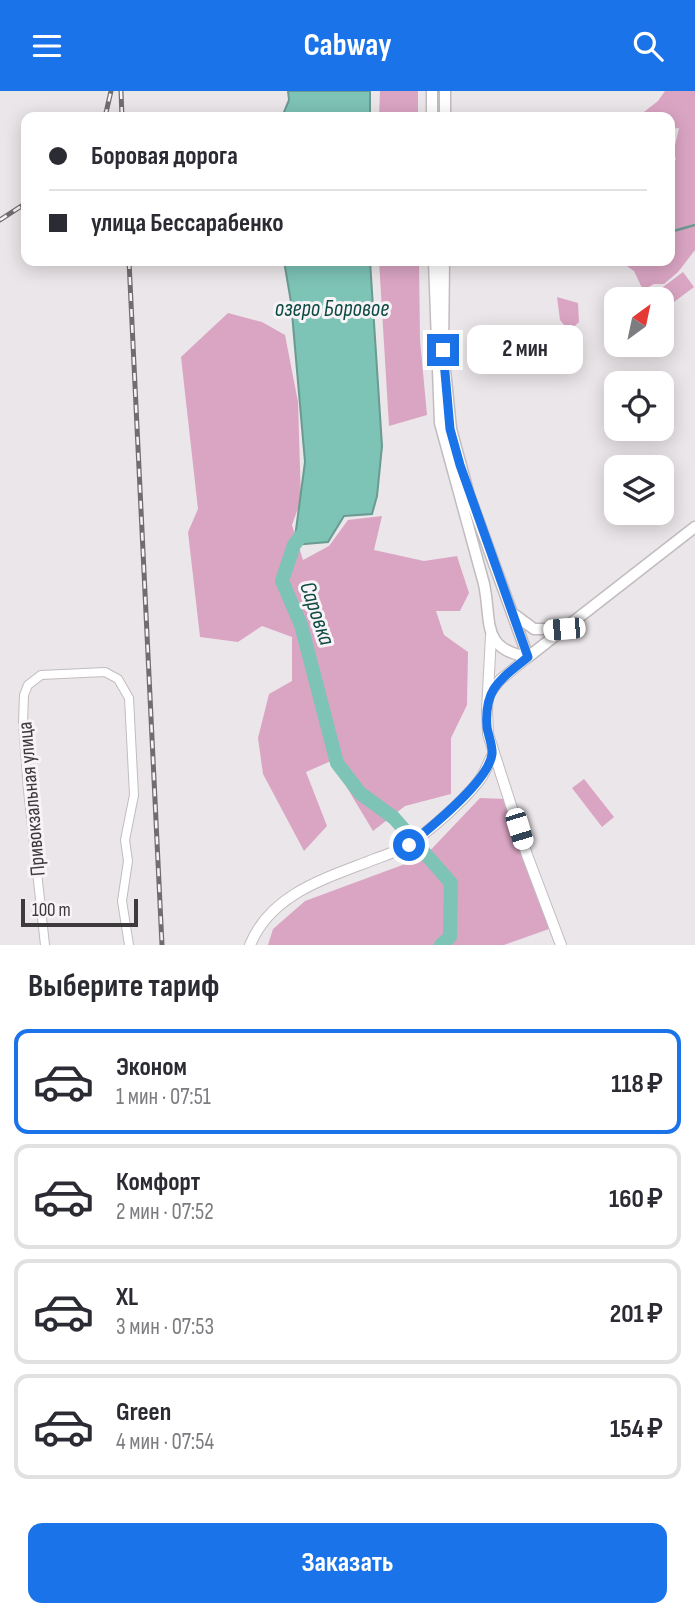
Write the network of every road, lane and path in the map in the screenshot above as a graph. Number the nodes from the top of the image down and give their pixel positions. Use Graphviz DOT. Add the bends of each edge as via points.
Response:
graph roads {
  1 [pos="432,91"];
  2 [pos="445,91"];
  3 [pos="432,112"];
  4 [pos="445,112"];
  5 [pos="435,266"];
  6 [pos="443,266"];
  7 [pos="439,302"];
  8 [pos="695,527"];
  9 [pos="514,614"];
  10 [pos="564,629"];
  11 [pos="491,636"];
  12 [pos="528,657"];
  13 [pos="489,695"];
  14 [pos="493,754"];
  15 [pos="45,945"];
  16 [pos="129,945"];
  17 [pos="250,945"];
  18 [pos="561,945"];
  1 -- 3 [label="main road"];
  2 -- 4 [label="main road"];
  5 -- 7 [label="main road"];
  6 -- 7 [label="main road"];
  7 -- 9 [label="main road" via="450,429 468,495"];
  7 -- 11 [label="main road" via="440,423 484,584"];
  8 -- 10 [label="main road"];
  9 -- 10 [label="main road" via="534,629"];
  9 -- 12 [label="main road"];
  10 -- 12 [label="main road"];
  11 -- 12 [label="main road" via="502,649"];
  11 -- 13 [label="street"];
  12 -- 13 [label="street"];
  13 -- 14 [label="street" via="487,723"];
  14 -- 17 [label="street" via="478,782 409,845 287,898 268,913"];
  14 -- 18 [label="street"];
  15 -- 16 [label="street, Привокзальная улица" via="28,790 24,695 41,675 105,672 118,678 129,698 134,795 125,840 128,861 122,901"];
}
